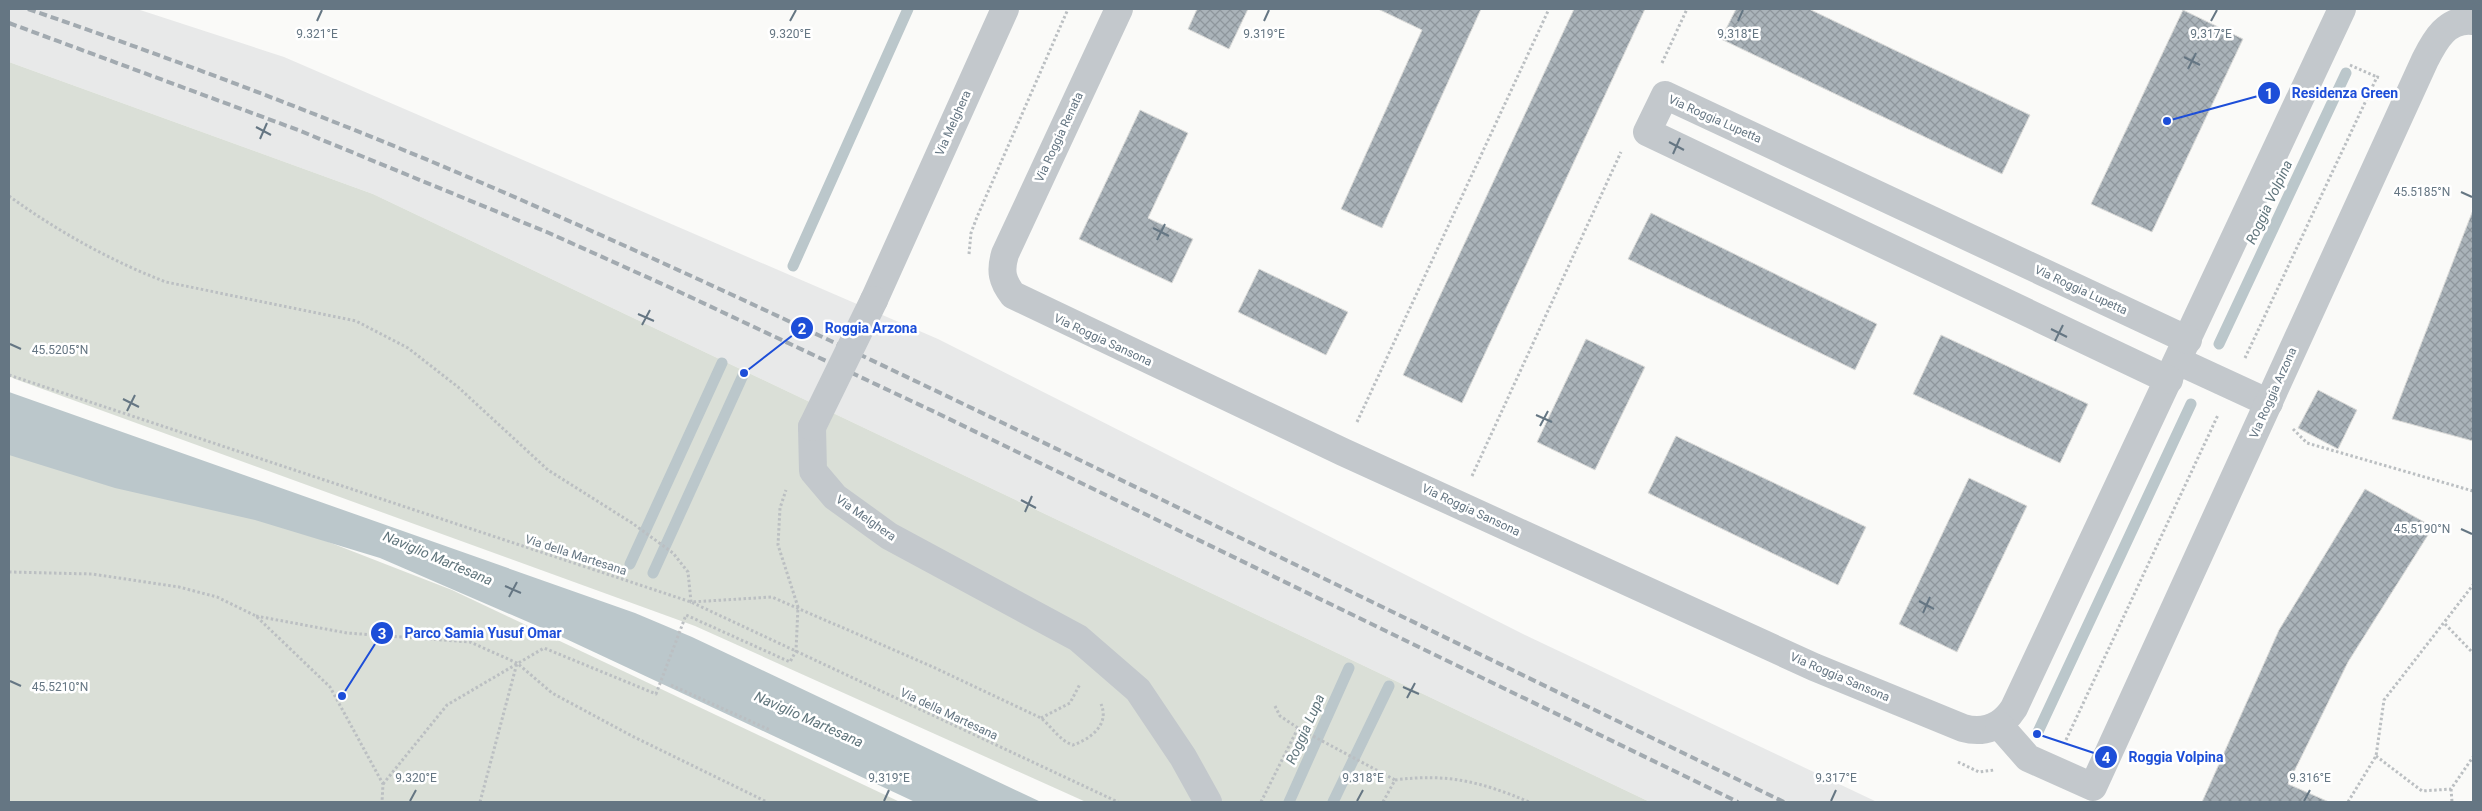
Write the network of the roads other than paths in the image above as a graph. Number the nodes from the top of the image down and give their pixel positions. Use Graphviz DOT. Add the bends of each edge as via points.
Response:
graph roads {
  1 [pos="1005,9"];
  2 [pos="1119,9"];
  3 [pos="2342,9"];
  4 [pos="2473,21"];
  5 [pos="1001,266"];
  6 [pos="2178,361"];
  7 [pos="2269,404"];
  8 [pos="1999,725"];
  9 [pos="1208,802"];
  1 -- 9 [label="street, Via Melghera, bridge" via="874,300 812,427 814,471 835,497 889,536 1078,638 1138,690 1183,757"];
  2 -- 5 [label="street, Via Roggia Renata"];
  3 -- 6 [label="street"];
  4 -- 7 [label="street, Via Roggia Arzona" via="2448,27 2433,43"];
  5 -- 8 [label="street, Via Roggia Sansona" via="1005,285 1021,301 1343,452 1814,667 1963,728 1985,730"];
  6 -- 6 [label="street, Via Roggia Lupetta" via="1665,95 1647,132"];
  6 -- 7 [label="street"];
  6 -- 8 [label="street" via="2014,708"];
  7 -- 8 [label="street, Via Roggia Arzona" via="2093,787 2028,758"];
}
